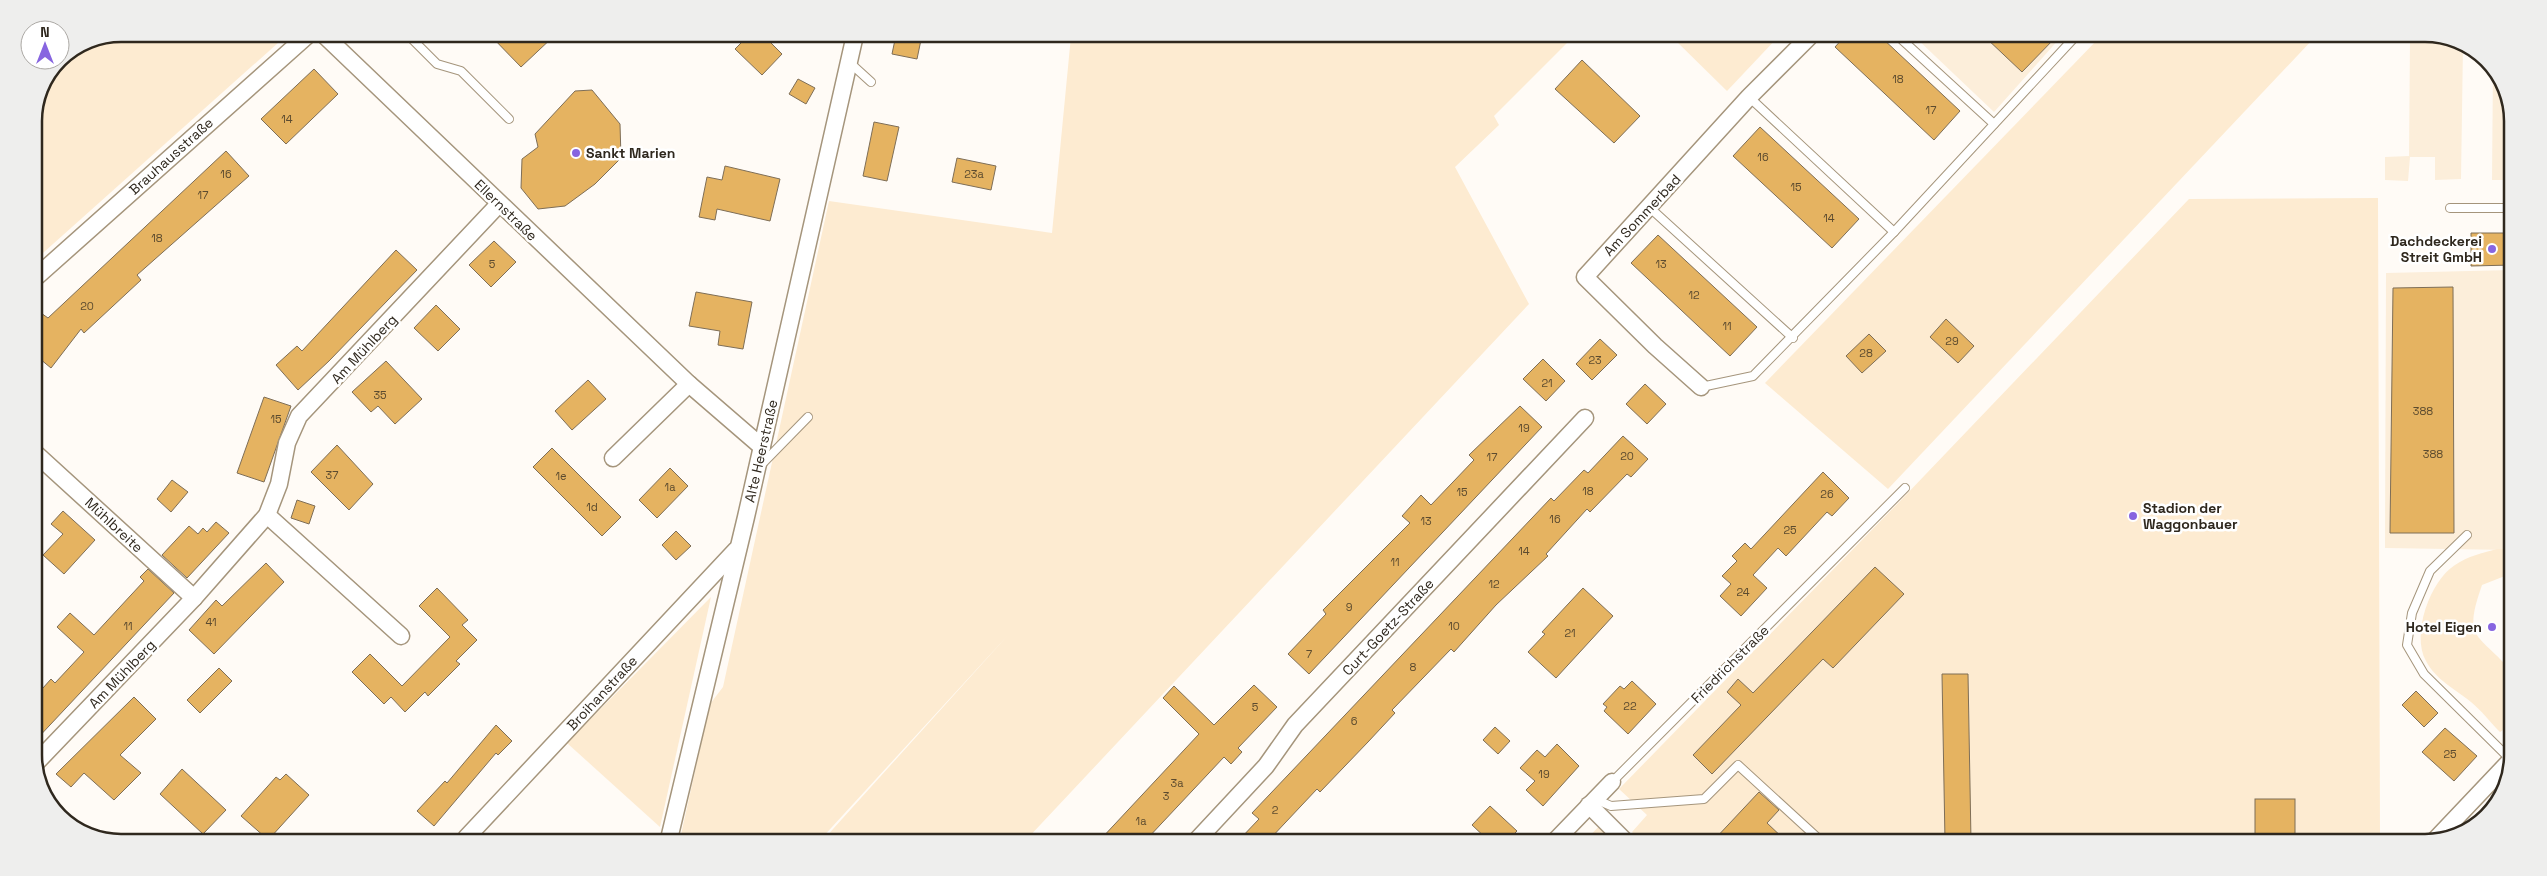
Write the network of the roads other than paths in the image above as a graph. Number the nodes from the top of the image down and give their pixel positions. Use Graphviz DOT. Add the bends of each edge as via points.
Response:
graph roads {
  1 [pos="300,42"];
  2 [pos="332,42"];
  3 [pos="415,42"];
  4 [pos="853,42"];
  5 [pos="1804,42"];
  6 [pos="1904,42"];
  7 [pos="2070,42"];
  8 [pos="849,62"];
  9 [pos="870,82"];
  10 [pos="1749,98"];
  11 [pos="509,119"];
  12 [pos="1994,124"];
  13 [pos="499,204"];
  14 [pos="1649,207"];
  15 [pos="2450,208"];
  16 [pos="2504,208"];
  17 [pos="1894,232"];
  18 [pos="42,272"];
  19 [pos="1793,338"];
  20 [pos="689,384"];
  21 [pos="1701,387"];
  22 [pos="808,417"];
  23 [pos="1585,418"];
  24 [pos="762,447"];
  25 [pos="614,458"];
  26 [pos="43,460"];
  27 [pos="757,469"];
  28 [pos="1905,488"];
  29 [pos="268,515"];
  30 [pos="2467,535"];
  31 [pos="738,548"];
  32 [pos="194,598"];
  33 [pos="401,636"];
  34 [pos="2504,755"];
  35 [pos="43,756"];
  36 [pos="2504,766"];
  37 [pos="1612,782"];
  38 [pos="1592,802"];
  39 [pos="2443,831"];
  40 [pos="470,834"];
  41 [pos="670,834"];
  42 [pos="1203,834"];
  43 [pos="1563,834"];
  44 [pos="1619,834"];
  45 [pos="1813,834"];
  1 -- 18 [label="street, Brauhausstraße"];
  2 -- 13 [label="street, Ellernstraße"];
  3 -- 11 [label="lane" via="437,64 461,71"];
  4 -- 8 [label="street, Alte Heerstraße"];
  5 -- 10 [label="street, Am Sommerbad"];
  6 -- 12 [label="lane"];
  7 -- 12 [label="lane"];
  8 -- 9 [label="lane"];
  8 -- 24 [label="street, Alte Heerstraße"];
  10 -- 14 [label="street, Am Sommerbad"];
  10 -- 17 [label="lane"];
  12 -- 17 [label="lane"];
  13 -- 20 [label="street, Ellernstraße"];
  13 -- 29 [label="street, Am Mühlberg" via="299,416 287,443 279,484"];
  14 -- 19 [label="lane"];
  14 -- 21 [label="street, Am Sommerbad" via="1585,277"];
  15 -- 16 [label="lane"];
  17 -- 19 [label="lane"];
  19 -- 21 [label="lane" via="1753,376"];
  20 -- 24 [label="street, Ellernstraße"];
  20 -- 25 [label="street"];
  22 -- 27 [label="lane"];
  23 -- 42 [label="street, Curt-Goetz-Straße" via="1295,725 1266,766"];
  24 -- 27 [label="street, Alte Heerstraße"];
  26 -- 32 [label="street, Mühlbreite"];
  27 -- 31 [label="street, Alte Heerstraße"];
  28 -- 37 [label="lane, Friedrichstraße"];
  29 -- 32 [label="street, Am Mühlberg"];
  29 -- 33 [label="street"];
  30 -- 34 [label="lane" via="2430,572 2412,613 2407,645 2424,674"];
  31 -- 40 [label="street, Broihanstraße"];
  31 -- 41 [label="street, Alte Heerstraße"];
  32 -- 35 [label="street, Am Mühlberg"];
  36 -- 39 [label="street"];
  37 -- 38 [label="street, Friedrichstraße"];
  38 -- 43 [label="street, Friedrichstraße"];
  38 -- 44 [label="street"];
  38 -- 45 [label="lane" via="1611,806 1704,799 1738,765"];
}
